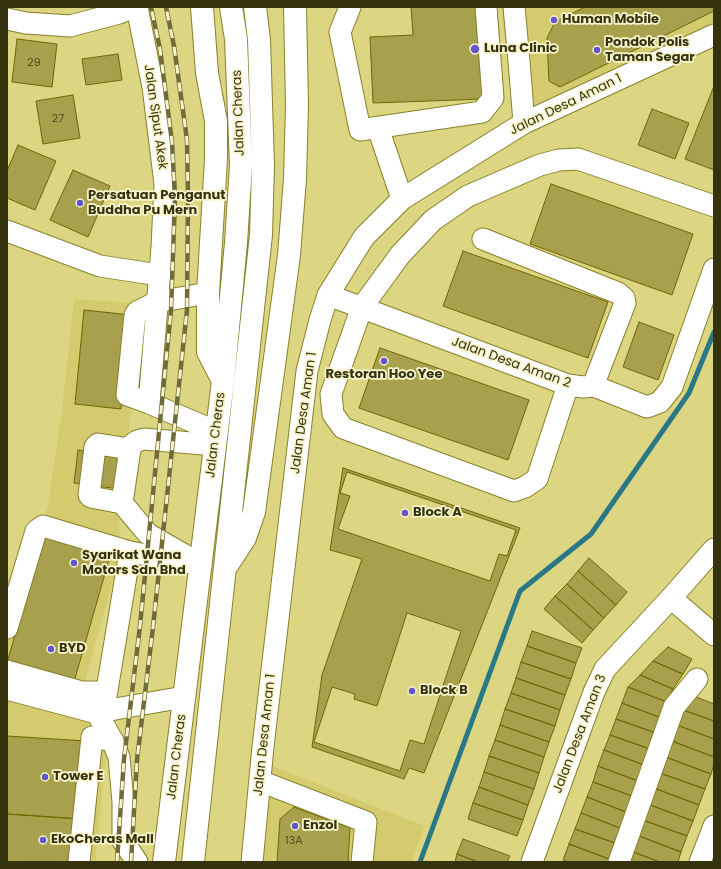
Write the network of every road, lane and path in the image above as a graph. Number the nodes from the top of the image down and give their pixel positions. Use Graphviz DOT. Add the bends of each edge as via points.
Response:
graph roads {
  1 [pos="202,7"];
  2 [pos="231,7"];
  3 [pos="255,7"];
  4 [pos="350,7"];
  5 [pos="486,7"];
  6 [pos="296,8"];
  7 [pos="516,8"];
  8 [pos="127,9"];
  9 [pos="42,16"];
  10 [pos="7,19"];
  11 [pos="714,35"];
  12 [pos="524,123"];
  13 [pos="378,128"];
  14 [pos="402,199"];
  15 [pos="714,206"];
  16 [pos="7,231"];
  17 [pos="483,240"];
  18 [pos="714,269"];
  19 [pos="159,275"];
  20 [pos="208,293"];
  21 [pos="328,295"];
  22 [pos="157,302"];
  23 [pos="362,307"];
  24 [pos="223,381"];
  25 [pos="568,386"];
  26 [pos="593,386"];
  27 [pos="216,438"];
  28 [pos="130,448"];
  29 [pos="122,503"];
  30 [pos="714,549"];
  31 [pos="130,552"];
  32 [pos="200,565"];
  33 [pos="225,569"];
  34 [pos="671,598"];
  35 [pos="7,628"];
  36 [pos="714,636"];
  37 [pos="7,671"];
  38 [pos="697,679"];
  39 [pos="7,689"];
  40 [pos="184,697"];
  41 [pos="106,705"];
  42 [pos="112,742"];
  43 [pos="260,781"];
  44 [pos="714,826"];
  45 [pos="358,850"];
  46 [pos="536,861"];
  47 [pos="79,862"];
  48 [pos="137,862"];
  49 [pos="164,862"];
  50 [pos="193,862"];
  51 [pos="252,862"];
  52 [pos="619,862"];
  53 [pos="700,862"];
  1 -- 20 [label="highway" via="207,73 216,121"];
  2 -- 24 [label="highway, Jalan Cheras" via="236,40 241,165"];
  3 -- 33 [label="highway, Jalan Cheras" via="259,40 263,166 261,235"];
  4 -- 13 [label="street" via="340,32 360,130"];
  5 -- 13 [label="street" via="493,98 482,112"];
  6 -- 33 [label="highway" via="298,105 289,255 254,512 245,538"];
  7 -- 12 [label="street"];
  8 -- 9 [label="street" via="70,26"];
  8 -- 19 [label="street, Jalan Siput Akek" via="153,87 165,184"];
  9 -- 10 [label="street" via="26,23"];
  11 -- 12 [label="street, Jalan Desa Aman 1"];
  12 -- 14 [label="street, Jalan Desa Aman 1"];
  13 -- 14 [label="street"];
  14 -- 21 [label="street, Jalan Desa Aman 1" via="364,237"];
  15 -- 23 [label="street" via="578,159 540,165 468,196 433,220 400,255"];
  16 -- 19 [label="street" via="100,266"];
  17 -- 26 [label="street" via="618,293 624,298 625,303"];
  18 -- 26 [label="street, Jalan Desa Aman 2" via="672,387 660,402 647,407"];
  19 -- 22 [label="street, Jalan Siput Akek"];
  20 -- 22 [label="street"];
  20 -- 24 [label="highway" via="208,352"];
  21 -- 23 [label="street, Jalan Desa Aman 2"];
  21 -- 43 [label="street, Jalan Desa Aman 1" via="307,371"];
  22 -- 27 [label="street, Jalan Siput Akek" via="149,403"];
  23 -- 25 [label="street, Jalan Desa Aman 2"];
  23 -- 25 [label="street" via="331,394 333,414 343,428 514,491 525,488 536,479"];
  24 -- 27 [label="highway, Jalan Cheras"];
  25 -- 26 [label="street, Jalan Desa Aman 2"];
  27 -- 28 [label="street" via="144,439"];
  27 -- 32 [label="highway, Jalan Cheras"];
  28 -- 29 [label="street"];
  28 -- 29 [label="street" via="98,444 95,447 89,495"];
  29 -- 32 [label="street" via="148,534"];
  30 -- 34 [label="street, Jalan Desa Aman 3"];
  31 -- 32 [label="street"];
  31 -- 35 [label="street" via="43,526 36,531"];
  31 -- 41 [label="street"];
  32 -- 40 [label="highway, Jalan Cheras"];
  33 -- 50 [label="highway, Jalan Cheras"];
  34 -- 36 [label="street"];
  34 -- 46 [label="street, Jalan Desa Aman 3" via="605,669 594,692"];
  37 -- 41 [label="street" via="82,692"];
  38 -- 52 [label="street" via="674,707"];
  39 -- 41 [label="street"];
  40 -- 41 [label="street"];
  40 -- 49 [label="highway, Jalan Cheras"];
  41 -- 42 [label="street"];
  42 -- 47 [label="street" via="92,737"];
  42 -- 48 [label="street" via="119,758 123,802 122,841"];
  43 -- 45 [label="street" via="366,822"];
  43 -- 51 [label="street, Jalan Desa Aman 1"];
  44 -- 53 [label="street"];
}
